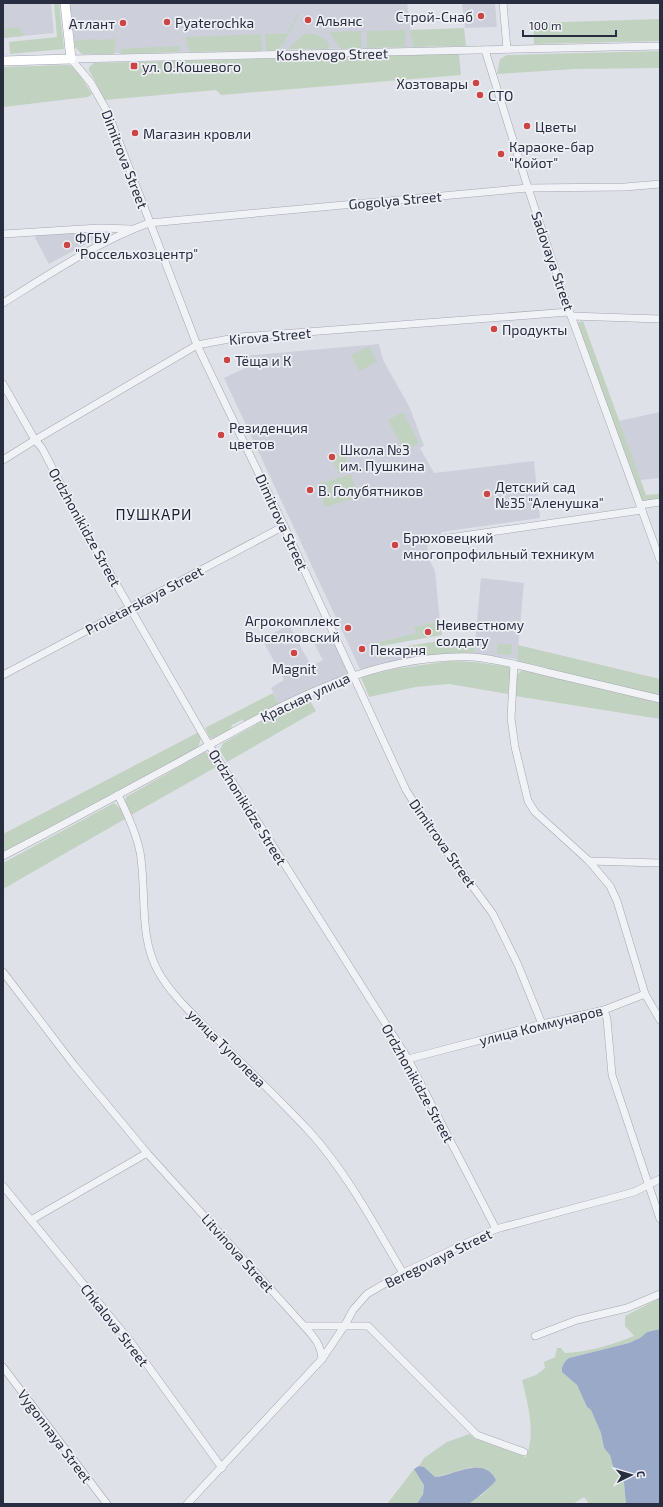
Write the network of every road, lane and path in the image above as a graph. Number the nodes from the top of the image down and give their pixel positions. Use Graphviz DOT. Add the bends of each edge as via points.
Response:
graph roads {
  1 [pos="65,3"];
  2 [pos="503,3"];
  3 [pos="660,46"];
  4 [pos="485,50"];
  5 [pos="507,50"];
  6 [pos="71,59"];
  7 [pos="3,61"];
  8 [pos="660,184"];
  9 [pos="528,188"];
  10 [pos="149,223"];
  11 [pos="131,229"];
  12 [pos="3,234"];
  13 [pos="3,303"];
  14 [pos="570,314"];
  15 [pos="660,319"];
  16 [pos="197,345"];
  17 [pos="3,384"];
  18 [pos="35,440"];
  19 [pos="3,460"];
  20 [pos="660,502"];
  21 [pos="641,508"];
  22 [pos="284,526"];
  23 [pos="442,539"];
  24 [pos="660,560"];
  25 [pos="130,607"];
  26 [pos="514,664"];
  27 [pos="354,674"];
  28 [pos="3,676"];
  29 [pos="660,699"];
  30 [pos="209,745"];
  31 [pos="118,795"];
  32 [pos="3,856"];
  33 [pos="589,861"];
  34 [pos="660,863"];
  35 [pos="3,972"];
  36 [pos="645,994"];
  37 [pos="604,1010"];
  38 [pos="660,1020"];
  39 [pos="542,1024"];
  40 [pos="408,1059"];
  41 [pos="148,1153"];
  42 [pos="660,1180"];
  43 [pos="650,1185"];
  44 [pos="3,1186"];
  45 [pos="660,1219"];
  46 [pos="31,1220"];
  47 [pos="496,1229"];
  48 [pos="403,1273"];
  49 [pos="660,1294"];
  50 [pos="345,1325"];
  51 [pos="304,1326"];
  52 [pos="535,1336"];
  53 [pos="322,1359"];
  54 [pos="3,1367"];
  55 [pos="524,1452"];
  56 [pos="222,1468"];
  57 [pos="107,1504"];
  58 [pos="187,1504"];
  1 -- 6 [label="main road"];
  2 -- 5 [label="street"];
  3 -- 5 [label="street, Koshevogo Street"];
  4 -- 5 [label="street, Koshevogo Street"];
  4 -- 6 [label="street, Koshevogo Street"];
  4 -- 9 [label="street, Sadovaya Street"];
  6 -- 7 [label="main road, Koshevogo Street"];
  6 -- 10 [label="street, Dimitrova Street" via="91,83 108,113"];
  8 -- 9 [label="street, Gogolya Street"];
  9 -- 10 [label="street, Gogolya Street"];
  9 -- 14 [label="street, Sadovaya Street"];
  10 -- 11 [label="street, Gogolya Street"];
  10 -- 16 [label="street, Dimitrova Street"];
  11 -- 12 [label="street, Gogolya Street" via="99,228"];
  11 -- 13 [label="street, Gogolya Street" via="72,260"];
  14 -- 15 [label="street, Kirova Street"];
  14 -- 16 [label="street, Kirova Street" via="240,337"];
  14 -- 21 [label="street, Sadovaya Street"];
  16 -- 18 [label="street, Kirova Street"];
  16 -- 22 [label="street, Dimitrova Street"];
  17 -- 18 [label="street, Ordzhonikidze Street"];
  18 -- 19 [label="street, Kirova Street"];
  18 -- 25 [label="street, Ordzhonikidze Street" via="42,448 77,516"];
  20 -- 21 [label="street"];
  21 -- 23 [label="street"];
  21 -- 24 [label="street, Sadovaya Street"];
  22 -- 25 [label="street, Proletarskaya Street"];
  22 -- 27 [label="street, Dimitrova Street"];
  25 -- 28 [label="street, Proletarskaya Street"];
  25 -- 30 [label="street, Ordzhonikidze Street"];
  26 -- 27 [label="street, Красная улица" via="480,658 447,658"];
  26 -- 29 [label="street, Красная улица"];
  26 -- 33 [label="street" via="511,718 526,794 535,812"];
  27 -- 30 [label="street, Красная улица" via="294,700"];
  27 -- 39 [label="street, Dimitrova Street" via="413,804 483,899 500,927"];
  30 -- 31 [label="street, Красная улица"];
  30 -- 40 [label="street, Ordzhonikidze Street"];
  31 -- 32 [label="street, Красная улица"];
  31 -- 48 [label="street, улица Туполева" via="140,852 147,936 151,955 159,973 191,1013 282,1103 323,1149 352,1188"];
  33 -- 34 [label="street"];
  33 -- 36 [label="street" via="614,893"];
  35 -- 41 [label="street, Litvinova Street" via="74,1065"];
  36 -- 37 [label="street, улица Коммунаров"];
  36 -- 38 [label="street"];
  37 -- 39 [label="street, улица Коммунаров"];
  37 -- 43 [label="street" via="608,1026 612,1075"];
  39 -- 40 [label="street, улица Коммунаров"];
  40 -- 47 [label="street, Ordzhonikidze Street"];
  41 -- 46 [label="street"];
  41 -- 51 [label="street, Litvinova Street"];
  42 -- 43 [label="street, Beregovaya Street"];
  43 -- 45 [label="street"];
  43 -- 47 [label="street, Beregovaya Street" via="634,1192"];
  44 -- 46 [label="street, Chkalova Street"];
  46 -- 56 [label="street, Chkalova Street" via="130,1341"];
  47 -- 48 [label="street, Beregovaya Street"];
  48 -- 50 [label="street, Beregovaya Street" via="367,1294 353,1310"];
  49 -- 52 [label="street" via="628,1308 577,1320"];
  50 -- 51 [label="street"];
  50 -- 53 [label="street, Beregovaya Street"];
  50 -- 55 [label="street" via="365,1324 370,1328 477,1435"];
  51 -- 53 [label="street, Litvinova Street" via="316,1340"];
  53 -- 56 [label="street, Beregovaya Street"];
  54 -- 57 [label="street, Vygonnaya Street"];
  56 -- 58 [label="street, Beregovaya Street"];
}
